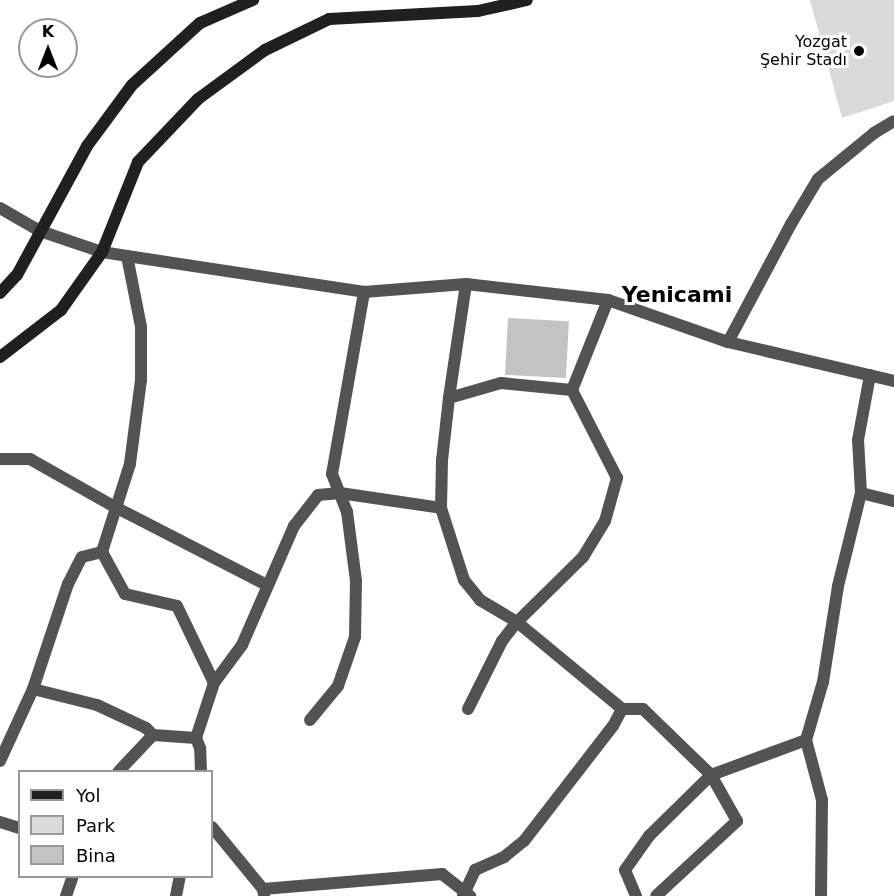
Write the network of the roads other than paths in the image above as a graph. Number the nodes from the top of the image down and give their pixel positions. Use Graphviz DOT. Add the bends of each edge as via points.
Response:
graph roads {
  1 [pos="253,0"];
  2 [pos="527,0"];
  3 [pos="894,122"];
  4 [pos="0,208"];
  5 [pos="40,231"];
  6 [pos="102,252"];
  7 [pos="127,256"];
  8 [pos="466,284"];
  9 [pos="0,292"];
  10 [pos="364,292"];
  11 [pos="609,300"];
  12 [pos="728,342"];
  13 [pos="0,357"];
  14 [pos="870,375"];
  15 [pos="894,381"];
  16 [pos="572,390"];
  17 [pos="449,398"];
  18 [pos="0,459"];
  19 [pos="340,493"];
  20 [pos="861,493"];
  21 [pos="894,501"];
  22 [pos="115,507"];
  23 [pos="441,508"];
  24 [pos="102,552"];
  25 [pos="267,585"];
  26 [pos="517,621"];
  27 [pos="214,683"];
  28 [pos="33,689"];
  29 [pos="468,709"];
  30 [pos="622,709"];
  31 [pos="310,720"];
  32 [pos="153,735"];
  33 [pos="196,738"];
  34 [pos="806,741"];
  35 [pos="0,761"];
  36 [pos="119,770"];
  37 [pos="201,770"];
  38 [pos="711,774"];
  39 [pos="0,822"];
  40 [pos="18,827"];
  41 [pos="213,828"];
  42 [pos="72,878"];
  43 [pos="180,878"];
  44 [pos="264,893"];
  45 [pos="466,894"];
  46 [pos="66,896"];
  47 [pos="176,896"];
  48 [pos="636,896"];
  49 [pos="656,896"];
  50 [pos="821,896"];
  1 -- 5 [label="street" via="200,23 132,85 87,146"];
  2 -- 6 [label="street" via="478,11 329,19 265,50 198,99 138,162"];
  3 -- 12 [label="street" via="874,133 818,179"];
  4 -- 5 [label="street"];
  5 -- 6 [label="street"];
  5 -- 9 [label="street" via="17,275"];
  6 -- 7 [label="street"];
  6 -- 13 [label="street" via="61,310"];
  7 -- 10 [label="street"];
  7 -- 22 [label="street" via="141,327 141,380 130,464"];
  8 -- 10 [label="street"];
  8 -- 11 [label="street"];
  8 -- 17 [label="street"];
  10 -- 19 [label="street" via="332,474"];
  11 -- 12 [label="street"];
  11 -- 16 [label="street"];
  12 -- 14 [label="street"];
  14 -- 15 [label="street"];
  14 -- 20 [label="street" via="858,440"];
  16 -- 17 [label="street" via="501,383"];
  16 -- 26 [label="street" via="617,478 605,521 583,557"];
  17 -- 23 [label="street"];
  18 -- 22 [label="street" via="30,459"];
  19 -- 23 [label="street"];
  19 -- 25 [label="street" via="318,495 294,526"];
  19 -- 31 [label="street" via="347,512 356,581 355,637 338,686"];
  20 -- 21 [label="street"];
  20 -- 34 [label="street" via="838,586 823,682"];
  22 -- 24 [label="street"];
  22 -- 25 [label="street"];
  23 -- 26 [label="street" via="464,580 480,600"];
  24 -- 27 [label="street" via="125,594 177,606"];
  24 -- 28 [label="street" via="82,557 68,584"];
  25 -- 27 [label="street" via="242,645"];
  26 -- 29 [label="street" via="502,640"];
  26 -- 30 [label="street"];
  27 -- 33 [label="street"];
  28 -- 32 [label="street" via="97,705"];
  28 -- 35 [label="street"];
  30 -- 38 [label="street" via="643,709"];
  30 -- 45 [label="street" via="614,726 524,841 504,857 475,870"];
  32 -- 33 [label="street"];
  32 -- 36 [label="street"];
  33 -- 37 [label="street"];
  34 -- 38 [label="street"];
  34 -- 50 [label="street" via="822,800"];
  38 -- 48 [label="street" via="649,836 625,870"];
  38 -- 49 [label="street" via="737,821"];
  39 -- 40 [label="street"];
  41 -- 44 [label="street"];
  42 -- 46 [label="street"];
  43 -- 47 [label="street"];
  44 -- 45 [label="street" via="442,874"];
}
